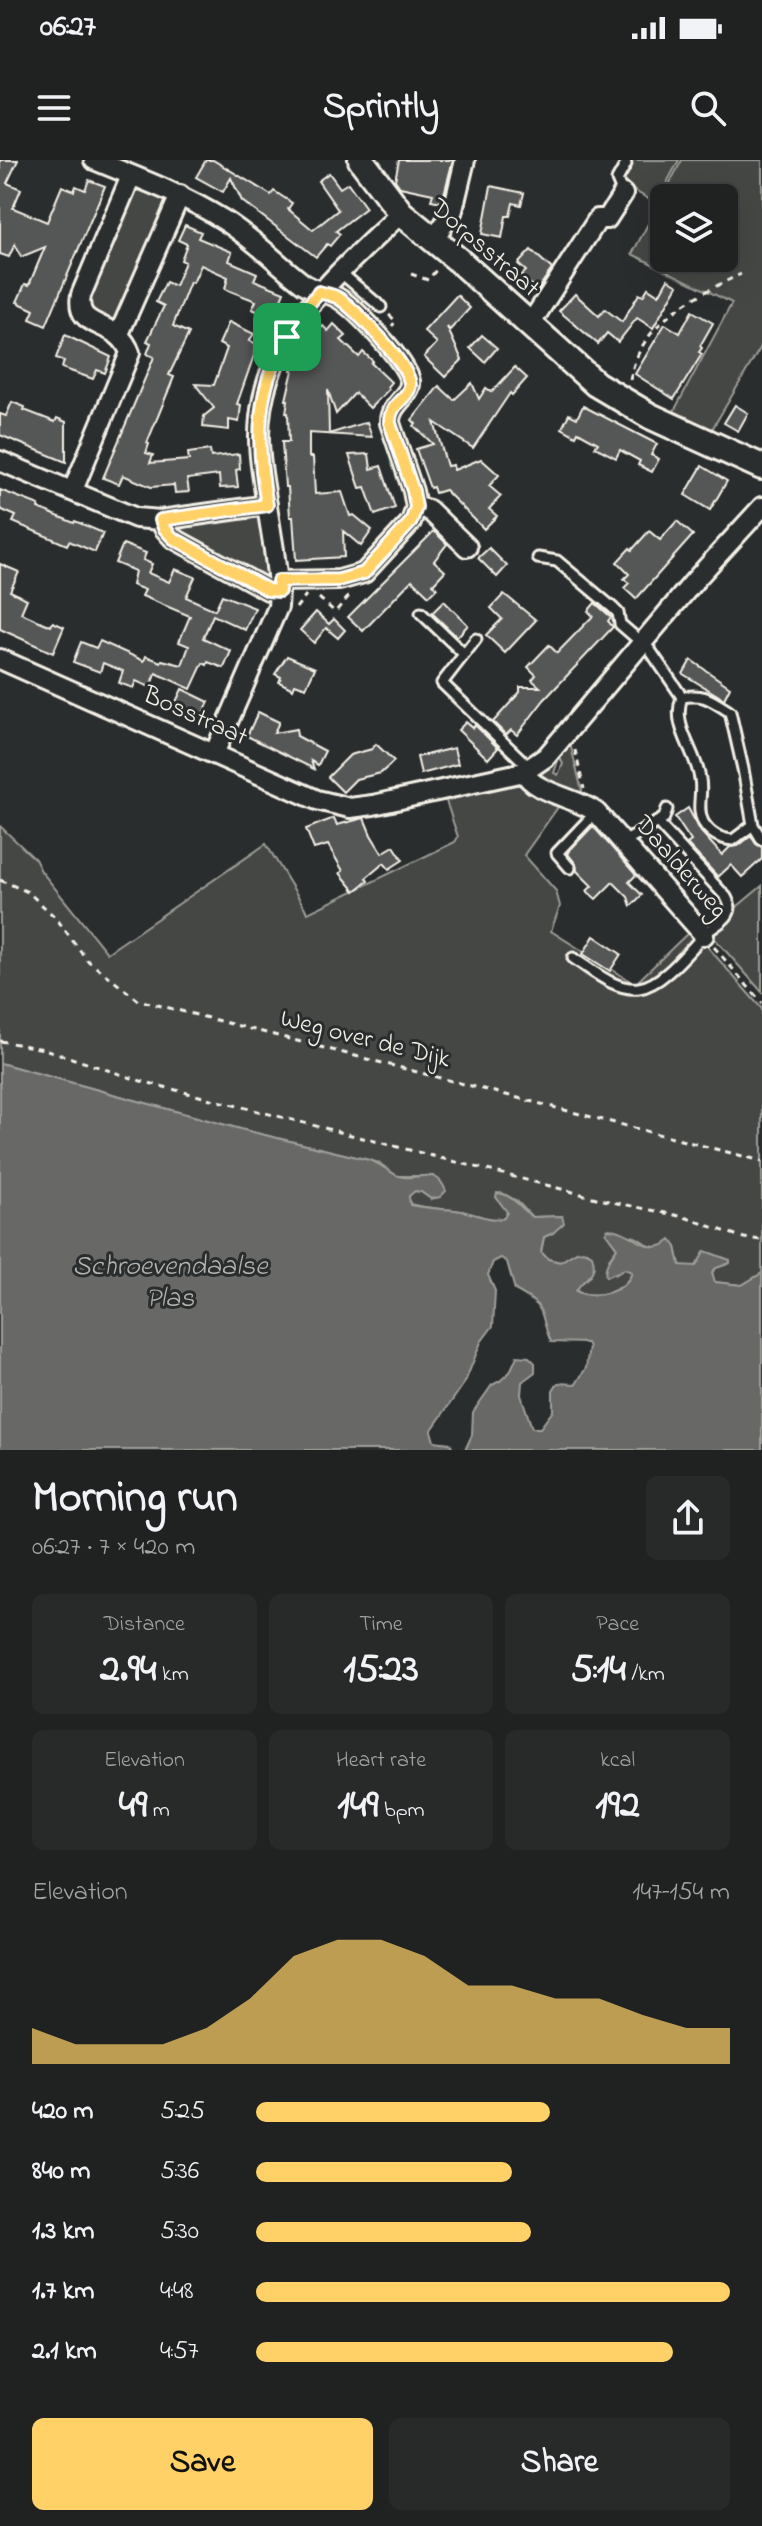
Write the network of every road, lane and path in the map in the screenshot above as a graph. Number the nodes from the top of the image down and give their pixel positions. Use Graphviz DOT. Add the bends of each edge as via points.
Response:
graph roads {
  1 [pos="94,160"];
  2 [pos="361,160"];
  3 [pos="465,160"];
  4 [pos="626,164"];
  5 [pos="131,176"];
  6 [pos="623,194"];
  7 [pos="180,195"];
  8 [pos="401,213"];
  9 [pos="434,240"];
  10 [pos="441,265"];
  11 [pos="340,272"];
  12 [pos="411,274"];
  13 [pos="741,274"];
  14 [pos="319,292"];
  15 [pos="381,307"];
  16 [pos="529,326"];
  17 [pos="119,334"];
  18 [pos="627,403"];
  19 [pos="0,461"];
  20 [pos="762,467"];
  21 [pos="73,490"];
  22 [pos="267,505"];
  23 [pos="416,507"];
  24 [pos="762,507"];
  25 [pos="161,520"];
  26 [pos="467,547"];
  27 [pos="538,558"];
  28 [pos="279,586"];
  29 [pos="421,613"];
  30 [pos="476,639"];
  31 [pos="641,644"];
  32 [pos="464,654"];
  33 [pos="0,659"];
  34 [pos="682,697"];
  35 [pos="568,731"];
  36 [pos="214,754"];
  37 [pos="527,770"];
  38 [pos="592,809"];
  39 [pos="667,809"];
  40 [pos="657,822"];
  41 [pos="753,825"];
  42 [pos="762,840"];
  43 [pos="624,842"];
  44 [pos="570,868"];
  45 [pos="0,880"];
  46 [pos="704,935"];
  47 [pos="573,958"];
  48 [pos="762,1003"];
  49 [pos="0,1041"];
  50 [pos="762,1161"];
  51 [pos="762,1240"];
  1 -- 5 [label="street"];
  2 -- 8 [label="street, Dorpsstraat"];
  3 -- 9 [label="street" via="453,210"];
  4 -- 6 [label="lane" via="617,180"];
  5 -- 7 [label="street"];
  5 -- 17 [label="street" via="79,303 84,317"];
  6 -- 16 [label="street, Dorpsstraat" via="607,219 598,219"];
  7 -- 14 [label="street" via="232,225"];
  7 -- 17 [label="street"];
  8 -- 9 [label="street, Dorpsstraat"];
  8 -- 11 [label="street"];
  9 -- 16 [label="street, Dorpsstraat"];
  10 -- 12 [label="path" via="428,280"];
  11 -- 14 [label="street"];
  11 -- 15 [label="lane"];
  13 -- 18 [label="path" via="694,297 662,321 635,362"];
  14 -- 22 [label="street" via="287,337 267,385 259,437"];
  14 -- 23 [label="street" via="338,298 384,340 408,376 408,390 394,406 390,423"];
  16 -- 18 [label="street, Dorpsstraat" via="596,384"];
  17 -- 21 [label="street" via="130,353"];
  18 -- 20 [label="street, Dorpsstraat"];
  19 -- 21 [label="street"];
  21 -- 25 [label="street" via="136,518"];
  22 -- 25 [label="street"];
  22 -- 28 [label="street"];
  23 -- 26 [label="street" via="429,510"];
  23 -- 28 [label="street" via="411,522 364,573"];
  24 -- 31 [label="street"];
  25 -- 28 [label="street" via="173,538 268,590"];
  27 -- 31 [label="lane" via="557,561 581,580 618,613 620,624"];
  28 -- 36 [label="street" via="277,614"];
  29 -- 32 [label="lane"];
  30 -- 32 [label="lane"];
  31 -- 34 [label="lane"];
  31 -- 35 [label="street"];
  32 -- 37 [label="lane" via="442,683"];
  33 -- 36 [label="street, Bosstraat"];
  34 -- 41 [label="lane" via="697,694 730,712"];
  34 -- 41 [label="lane" via="678,719 701,781 699,812 704,824 720,839 733,840"];
  35 -- 37 [label="street"];
  35 -- 38 [label="path"];
  36 -- 37 [label="street, Bosstraat" via="317,800 350,808"];
  37 -- 38 [label="street, Daalderweg" via="528,780 541,789"];
  38 -- 43 [label="street, Daalderweg"];
  38 -- 44 [label="lane" via="557,853"];
  39 -- 40 [label="lane"];
  40 -- 43 [label="lane"];
  40 -- 46 [label="lane" via="730,903 726,917"];
  41 -- 42 [label="lane"];
  43 -- 46 [label="street, Daalderweg"];
  45 -- 50 [label="path, Weg over de Dijk" via="28,892 56,918 87,960 138,1000"];
  46 -- 47 [label="lane" via="669,970 640,988 617,986"];
  46 -- 48 [label="path, Daalderweg"];
  49 -- 51 [label="path"];
}
